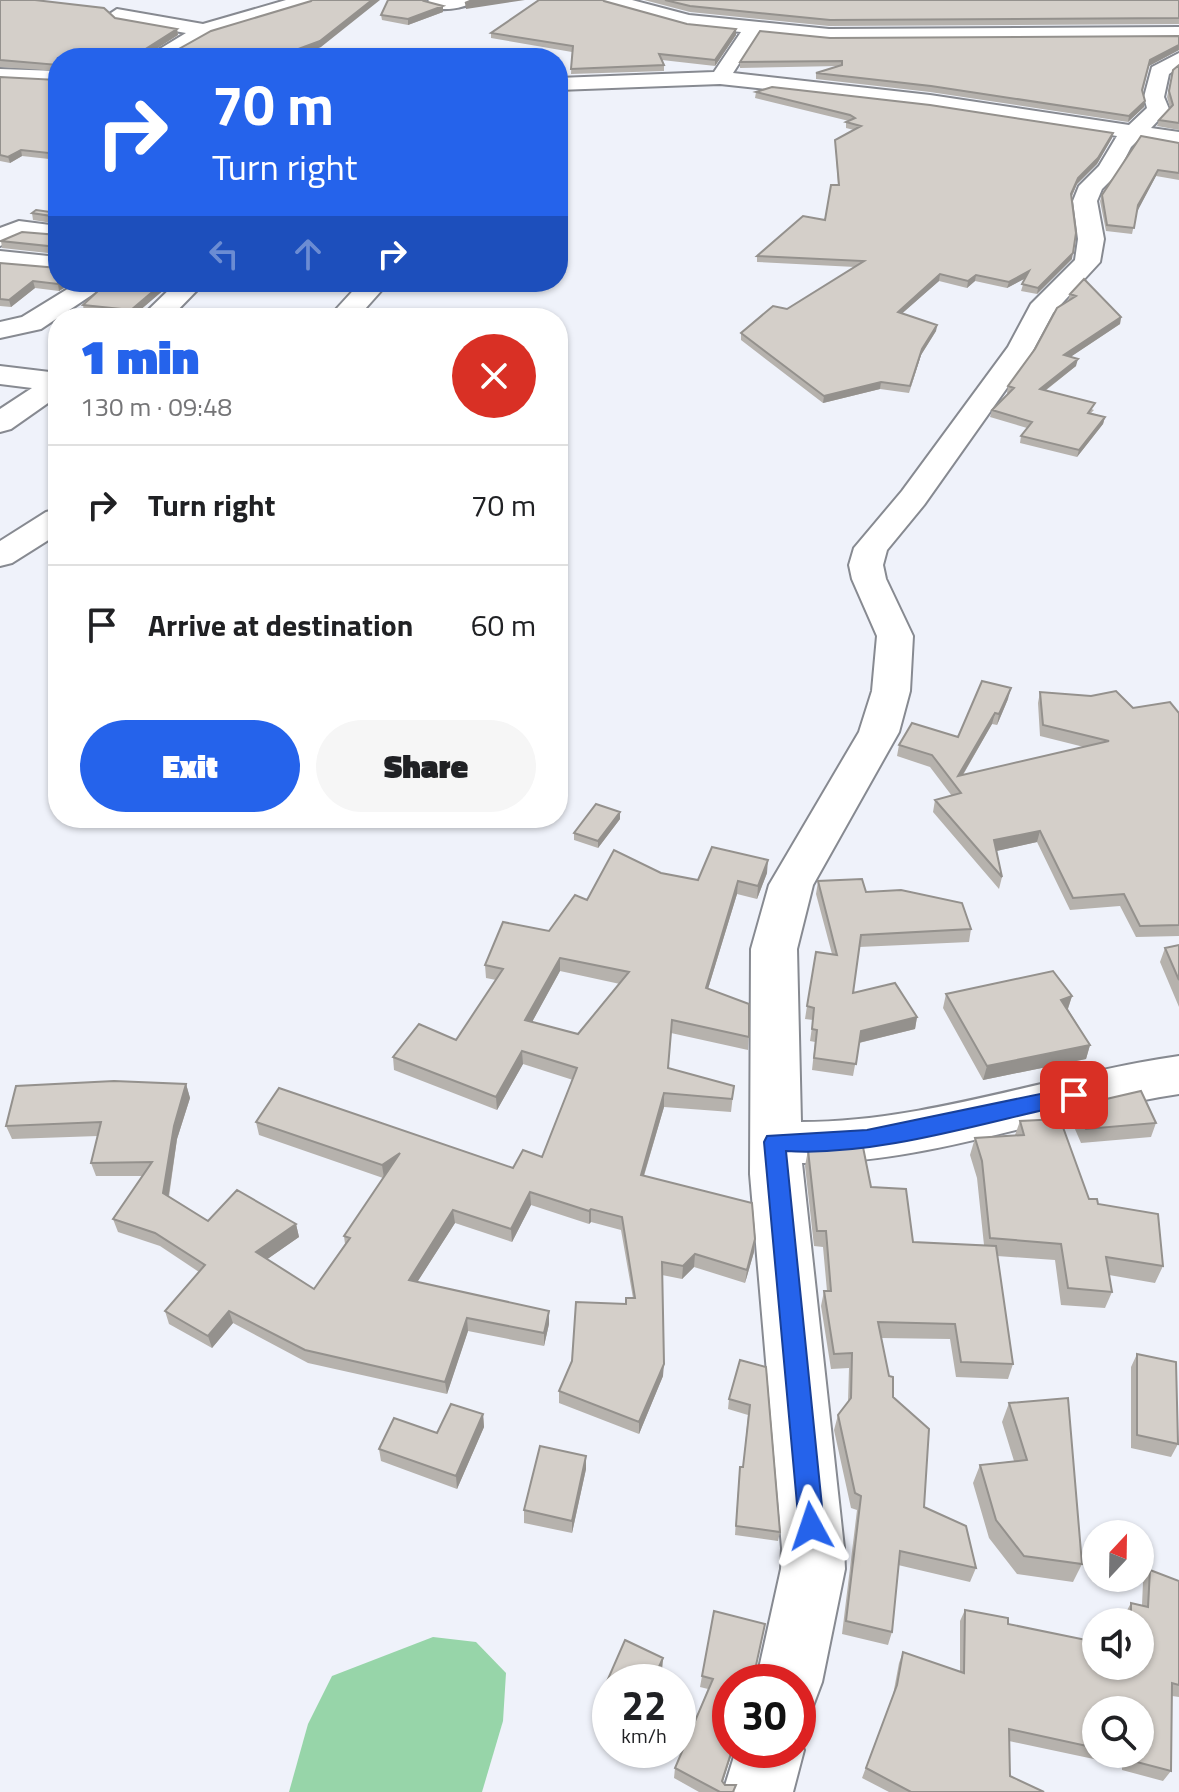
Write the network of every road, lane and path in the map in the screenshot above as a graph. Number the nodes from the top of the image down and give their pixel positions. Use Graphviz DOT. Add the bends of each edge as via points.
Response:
graph roads {
  1 [pos="305,0"];
  2 [pos="467,0"];
  3 [pos="611,0"];
  4 [pos="435,4"];
  5 [pos="762,7"];
  6 [pos="725,8"];
  7 [pos="851,12"];
  8 [pos="117,15"];
  9 [pos="702,23"];
  10 [pos="207,29"];
  11 [pos="747,31"];
  12 [pos="1179,33"];
  13 [pos="265,34"];
  14 [pos="829,35"];
  15 [pos="173,48"];
  16 [pos="1179,59"];
  17 [pos="0,75"];
  18 [pos="48,77"];
  19 [pos="720,78"];
  20 [pos="568,84"];
  21 [pos="1134,132"];
  22 [pos="1179,139"];
  23 [pos="48,232"];
  24 [pos="0,238"];
  25 [pos="0,259"];
  26 [pos="48,264"];
  27 [pos="0,290"];
  28 [pos="82,292"];
  29 [pos="181,292"];
  30 [pos="367,292"];
  31 [pos="56,308"];
  32 [pos="165,308"];
  33 [pos="351,308"];
  34 [pos="48,313"];
  35 [pos="31,323"];
  36 [pos="0,330"];
  37 [pos="48,360"];
  38 [pos="0,375"];
  39 [pos="48,380"];
  40 [pos="48,388"];
  41 [pos="0,423"];
  42 [pos="48,525"];
  43 [pos="0,556"];
  44 [pos="1179,1075"];
  45 [pos="774,1142"];
  46 [pos="793,1664"];
  47 [pos="765,1768"];
  48 [pos="758,1792"];
  1 -- 10 [label="street"];
  2 -- 4 [label="street"];
  3 -- 9 [label="street"];
  5 -- 11 [label="street"];
  6 -- 9 [label="street"];
  7 -- 14 [label="street"];
  8 -- 10 [label="street"];
  9 -- 11 [label="street"];
  10 -- 13 [label="street"];
  10 -- 15 [label="street"];
  11 -- 14 [label="street"];
  11 -- 19 [label="street"];
  12 -- 14 [label="street"];
  16 -- 21 [label="street" via="1159,71 1154,97 1158,109"];
  17 -- 18 [label="street"];
  19 -- 20 [label="street"];
  19 -- 21 [label="street" via="930,101"];
  21 -- 22 [label="street"];
  21 -- 45 [label="street" via="1085,201 1091,239 1087,262 1041,310 1021,348 871,548 869,579 895,636 891,691 879,732 791,885 774,949"];
  23 -- 24 [label="street" via="19,228"];
  25 -- 26 [label="street"];
  26 -- 27 [label="street"];
  28 -- 31 [label="street"];
  29 -- 32 [label="street"];
  30 -- 33 [label="street"];
  34 -- 35 [label="street"];
  35 -- 36 [label="street"];
  35 -- 37 [label="street"];
  38 -- 39 [label="street"];
  40 -- 41 [label="street"];
  42 -- 43 [label="street"];
  44 -- 45 [label="street" via="867,1139"];
  45 -- 46 [label="street" via="813,1548"];
  47 -- 48 [label="street"];
}
